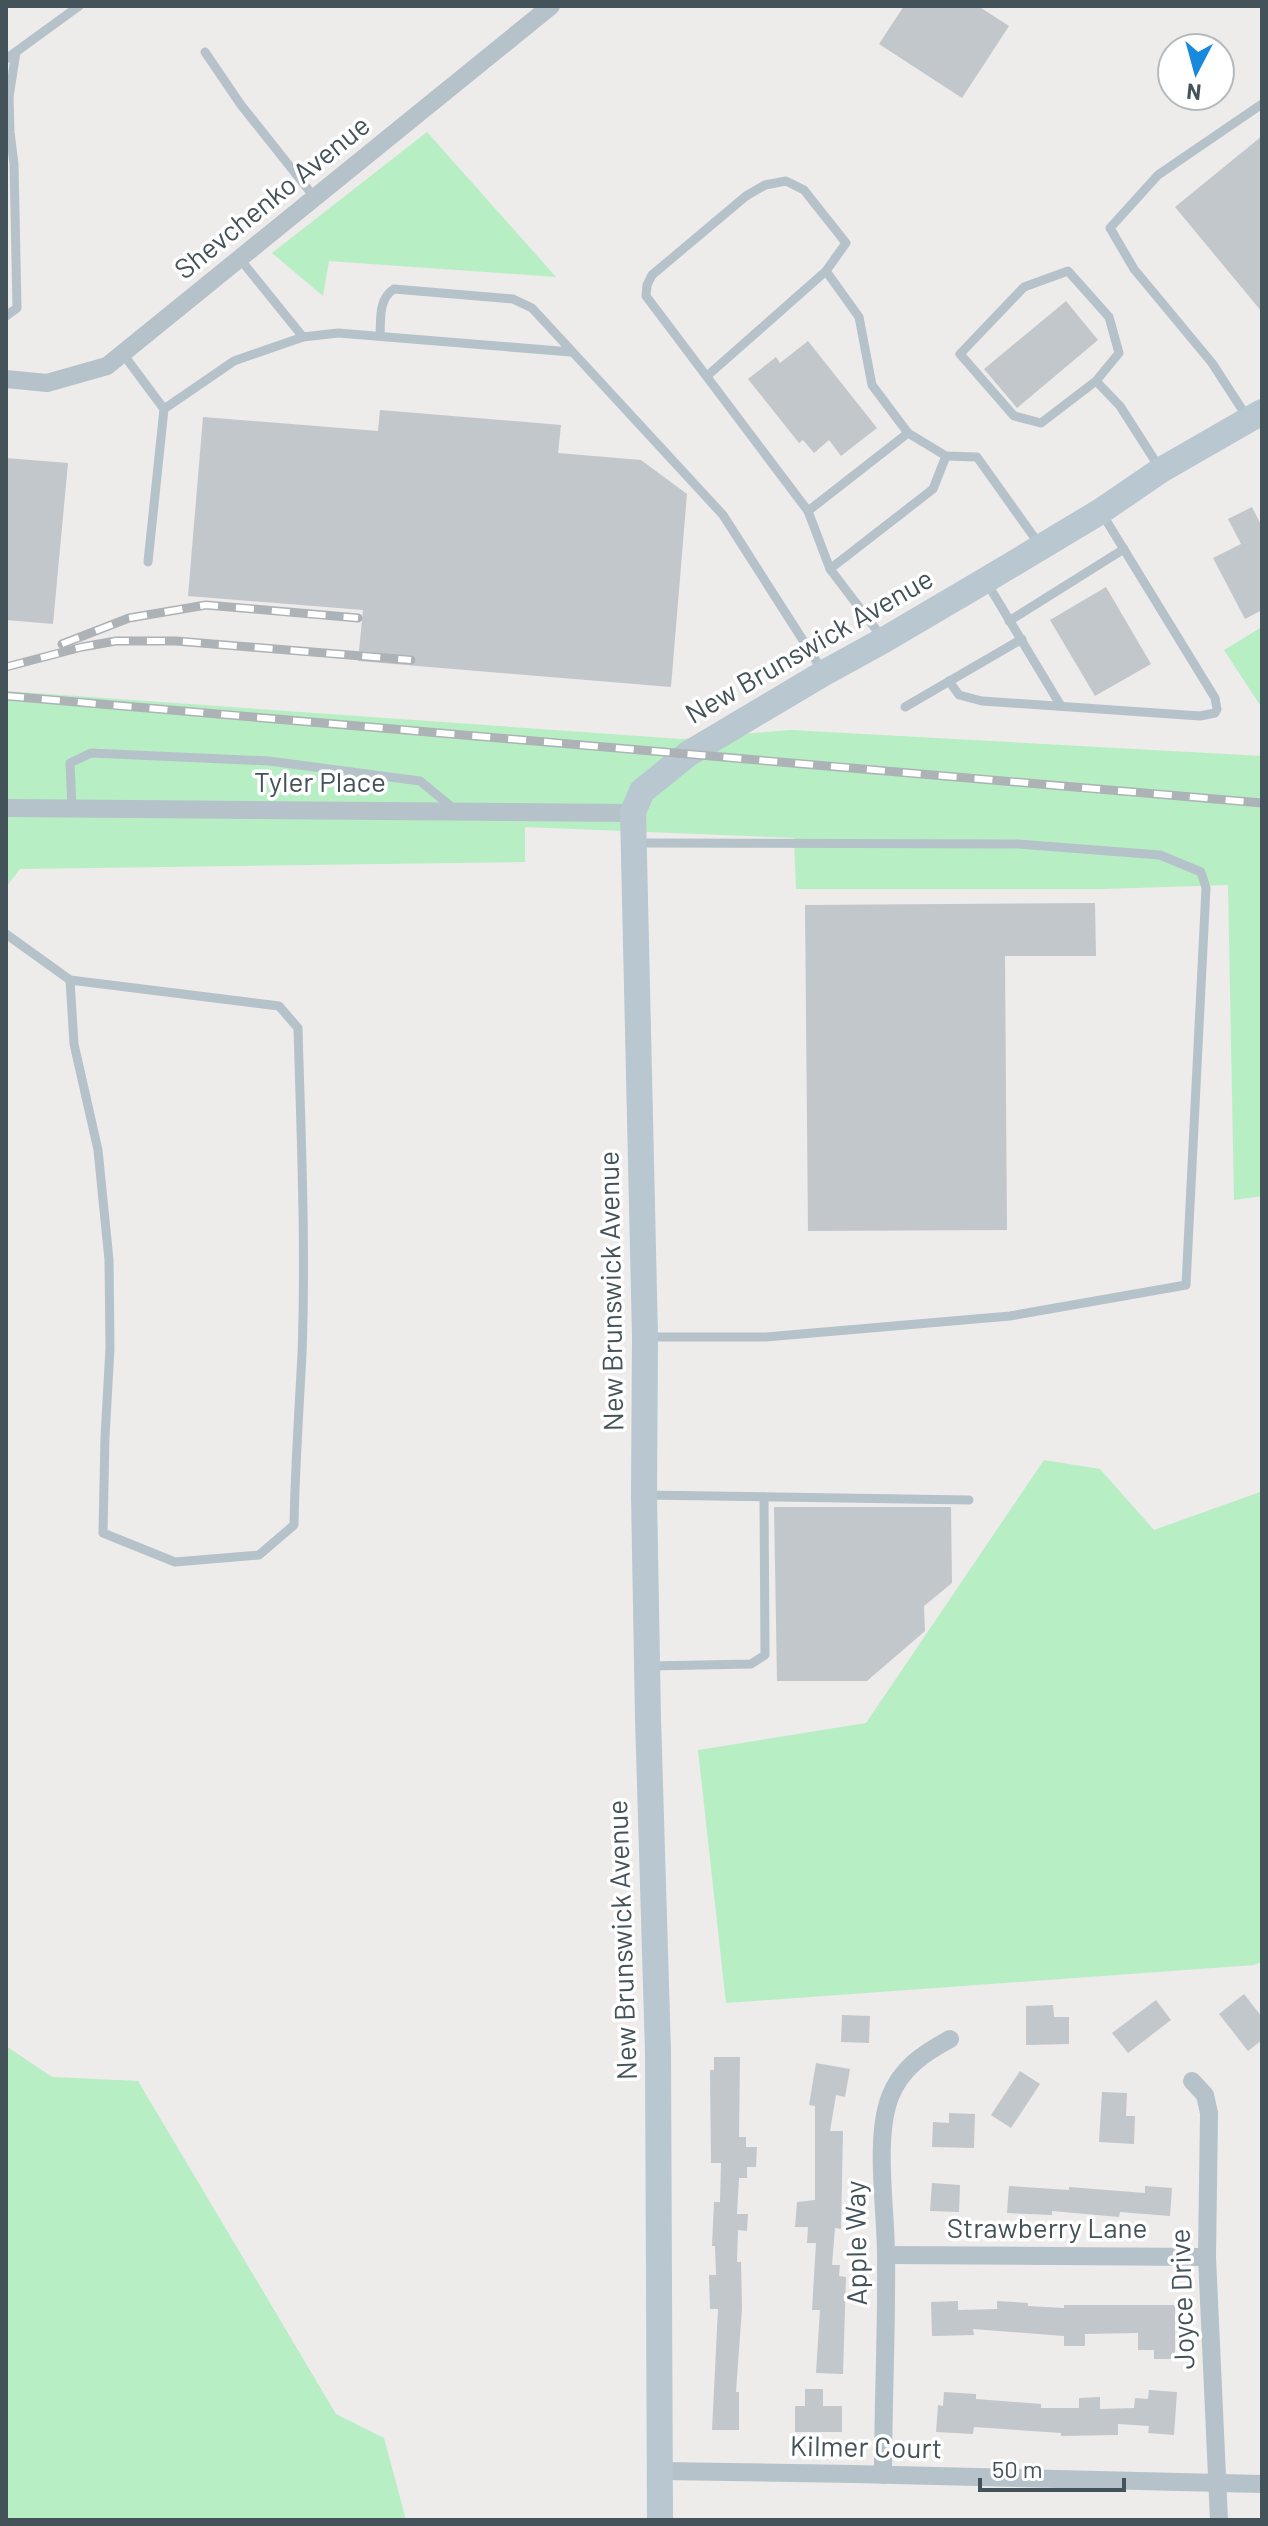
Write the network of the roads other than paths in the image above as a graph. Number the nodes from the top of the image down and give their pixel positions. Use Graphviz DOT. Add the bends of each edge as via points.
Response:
graph roads {
  1 [pos="79,6"];
  2 [pos="551,6"];
  3 [pos="16,52"];
  4 [pos="205,52"];
  5 [pos="6,59"];
  6 [pos="1262,104"];
  7 [pos="315,198"];
  8 [pos="240,259"];
  9 [pos="826,271"];
  10 [pos="6,316"];
  11 [pos="380,336"];
  12 [pos="303,337"];
  13 [pos="571,352"];
  14 [pos="123,354"];
  15 [pos="707,376"];
  16 [pos="6,379"];
  17 [pos="1096,381"];
  18 [pos="164,409"];
  19 [pos="1256,416"];
  20 [pos="908,433"];
  21 [pos="946,456"];
  22 [pos="1161,470"];
  23 [pos="808,511"];
  24 [pos="1101,511"];
  25 [pos="1041,546"];
  26 [pos="1124,549"];
  27 [pos="148,562"];
  28 [pos="830,569"];
  29 [pos="986,580"];
  30 [pos="1009,621"];
  31 [pos="1022,639"];
  32 [pos="884,640"];
  33 [pos="824,673"];
  34 [pos="949,681"];
  35 [pos="1061,706"];
  36 [pos="905,707"];
  37 [pos="6,808"];
  38 [pos="72,808"];
  39 [pos="455,811"];
  40 [pos="633,813"];
  41 [pos="634,843"];
  42 [pos="6,934"];
  43 [pos="70,980"];
  44 [pos="645,1337"];
  45 [pos="644,1495"];
  46 [pos="764,1497"];
  47 [pos="969,1500"];
  48 [pos="647,1666"];
  49 [pos="950,2039"];
  50 [pos="1192,2081"];
  51 [pos="886,2255"];
  52 [pos="1207,2257"];
  53 [pos="660,2471"];
  54 [pos="883,2475"];
  55 [pos="1219,2484"];
  56 [pos="1262,2484"];
  57 [pos="660,2520"];
  58 [pos="1219,2520"];
  1 -- 3 [label="lane"];
  2 -- 7 [label="street, Shevchenko Avenue"];
  3 -- 5 [label="lane"];
  3 -- 10 [label="lane" via="9,97 17,308"];
  4 -- 7 [label="lane"];
  6 -- 19 [label="lane" via="1158,175 1110,228 1134,269"];
  7 -- 8 [label="street, Shevchenko Avenue"];
  8 -- 12 [label="lane"];
  8 -- 14 [label="street, Shevchenko Avenue"];
  9 -- 15 [label="lane"];
  9 -- 15 [label="lane" via="846,243 804,190 786,181 746,196 652,275 646,296"];
  9 -- 20 [label="lane" via="859,317 872,385"];
  11 -- 12 [label="lane"];
  11 -- 13 [label="lane"];
  11 -- 13 [label="lane" via="387,293 403,289 524,303"];
  12 -- 18 [label="lane" via="234,361"];
  13 -- 33 [label="lane" via="723,515"];
  14 -- 16 [label="street, Shevchenko Avenue" via="107,366 47,383"];
  14 -- 18 [label="lane"];
  15 -- 23 [label="lane"];
  17 -- 17 [label="lane" via="1041,423 1014,416 960,354 1024,287 1068,271 1109,317 1119,353"];
  17 -- 22 [label="lane" via="1120,406"];
  18 -- 27 [label="lane"];
  19 -- 22 [label="street, New Brunswick Avenue"];
  20 -- 21 [label="lane"];
  20 -- 23 [label="lane"];
  21 -- 25 [label="lane" via="977,457"];
  21 -- 28 [label="lane" via="933,489"];
  22 -- 24 [label="street, New Brunswick Avenue"];
  23 -- 28 [label="lane"];
  24 -- 25 [label="street, New Brunswick Avenue"];
  24 -- 26 [label="lane"];
  25 -- 29 [label="street, New Brunswick Avenue"];
  26 -- 30 [label="lane"];
  26 -- 35 [label="lane" via="1217,709 1200,716"];
  28 -- 32 [label="lane"];
  29 -- 30 [label="lane"];
  29 -- 32 [label="street, New Brunswick Avenue"];
  30 -- 31 [label="lane"];
  31 -- 34 [label="lane"];
  31 -- 35 [label="lane"];
  32 -- 33 [label="street, New Brunswick Avenue"];
  33 -- 40 [label="street, New Brunswick Avenue" via="688,754 642,791"];
  34 -- 35 [label="lane" via="959,695 970,698"];
  34 -- 36 [label="lane"];
  37 -- 38 [label="street, Tyler Place"];
  38 -- 39 [label="street, Tyler Place"];
  38 -- 39 [label="lane" via="70,763 91,753 269,761 420,781"];
  39 -- 40 [label="street, Tyler Place"];
  40 -- 41 [label="street, New Brunswick Avenue"];
  41 -- 44 [label="street, New Brunswick Avenue"];
  41 -- 44 [label="lane" via="1018,844 1160,855 1201,872 1206,888 1186,1285 1010,1316 766,1337"];
  42 -- 43 [label="lane"];
  43 -- 43 [label="lane" via="74,1044 98,1150 109,1260 103,1533 175,1562 259,1555 294,1525 302,1338 298,1028 279,1006"];
  44 -- 45 [label="street, New Brunswick Avenue"];
  45 -- 46 [label="lane"];
  45 -- 48 [label="street, New Brunswick Avenue"];
  46 -- 47 [label="lane"];
  46 -- 48 [label="lane" via="765,1655 751,1664"];
  48 -- 53 [label="street, New Brunswick Avenue" via="658,2052"];
  49 -- 51 [label="street, Apple Way" via="905,2070 890,2097 883,2128"];
  50 -- 52 [label="street, Joyce Drive" via="1205,2095 1209,2113"];
  51 -- 52 [label="street, Strawberry Lane"];
  51 -- 54 [label="street, Apple Way"];
  52 -- 55 [label="street, Joyce Drive"];
  53 -- 54 [label="street, Kilmer Court"];
  53 -- 57 [label="street, New Brunswick Avenue"];
  54 -- 55 [label="street, Kilmer Court"];
  55 -- 56 [label="street, Kilmer Court"];
  55 -- 58 [label="street, Joyce Drive"];
}
